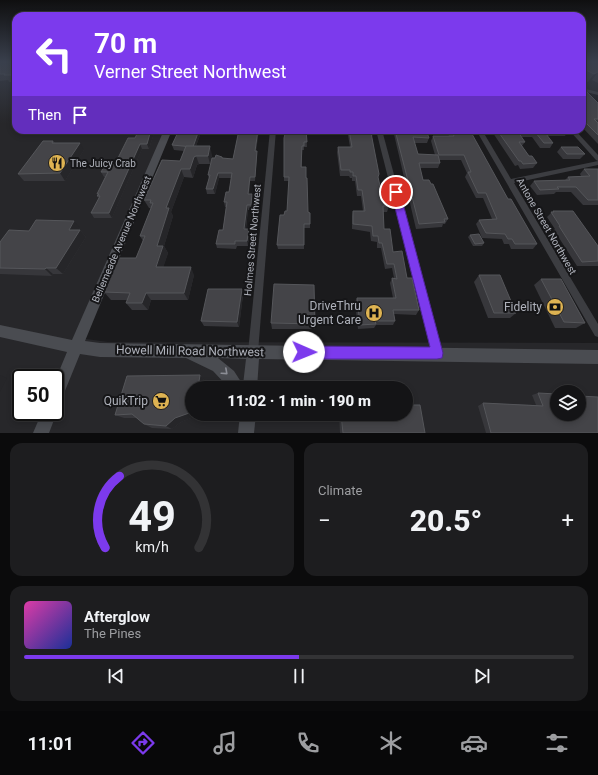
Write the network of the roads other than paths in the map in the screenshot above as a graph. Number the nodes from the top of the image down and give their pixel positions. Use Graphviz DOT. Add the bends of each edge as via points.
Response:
graph roads {
  1 [pos="586,90"];
  2 [pos="598,94"];
  3 [pos="166,134"];
  4 [pos="273,134"];
  5 [pos="380,134"];
  6 [pos="481,134"];
  7 [pos="576,134"];
  8 [pos="598,159"];
  9 [pos="598,163"];
  10 [pos="510,182"];
  11 [pos="0,330"];
  12 [pos="598,332"];
  13 [pos="75,348"];
  14 [pos="182,351"];
  15 [pos="253,352"];
  16 [pos="437,353"];
  17 [pos="598,357"];
  18 [pos="64,376"];
  19 [pos="232,381"];
  20 [pos="251,381"];
  21 [pos="46,421"];
  22 [pos="41,433"];
  1 -- 2 [label="street"];
  3 -- 13 [label="main road, Bellemeade Avenue Northwest"];
  4 -- 15 [label="street, Holmes Street Northwest"];
  5 -- 16 [label="street"];
  6 -- 10 [label="street, Antone Street Northwest"];
  7 -- 8 [label="street"];
  9 -- 10 [label="street"];
  10 -- 12 [label="street, Antone Street Northwest"];
  11 -- 13 [label="main road, Howell Mill Road Northwest"];
  13 -- 14 [label="main road, Howell Mill Road Northwest"];
  13 -- 18 [label="main road, Bellemeade Avenue Northwest"];
  14 -- 15 [label="main road, Howell Mill Road Northwest"];
  14 -- 19 [label="main road, one-way" via="217,365"];
  15 -- 16 [label="main road, Howell Mill Road Northwest"];
  15 -- 20 [label="main road"];
  16 -- 17 [label="main road, Howell Mill Road Northwest"];
  21 -- 22 [label="main road"];
}
